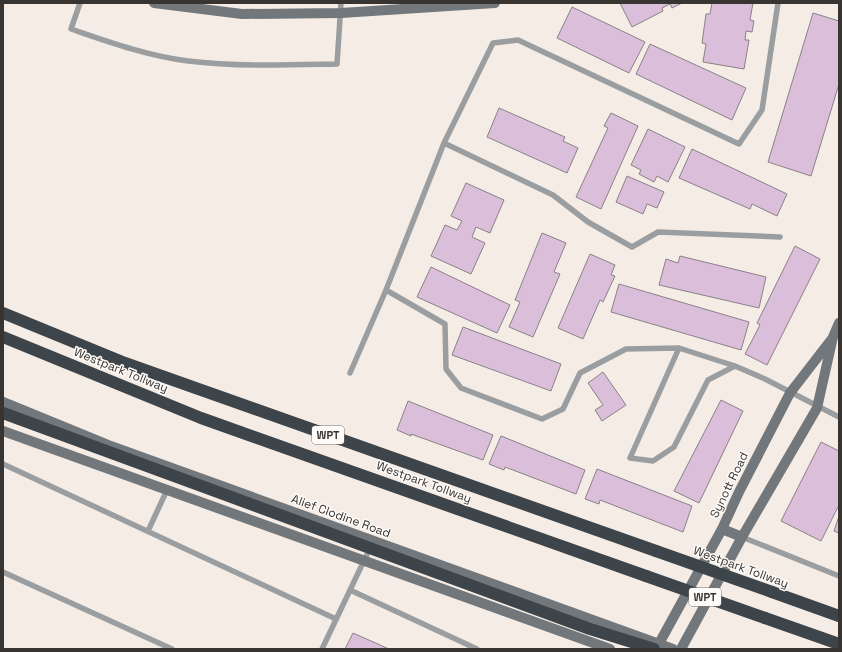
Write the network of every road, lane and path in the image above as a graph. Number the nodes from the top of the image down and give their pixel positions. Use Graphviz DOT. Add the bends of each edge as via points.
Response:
graph roads {
  1 [pos="80,3"];
  2 [pos="154,3"];
  3 [pos="495,3"];
  4 [pos="778,3"];
  5 [pos="440,5"];
  6 [pos="341,8"];
  7 [pos="444,143"];
  8 [pos="780,237"];
  9 [pos="386,290"];
  10 [pos="3,313"];
  11 [pos="839,324"];
  12 [pos="3,337"];
  13 [pos="833,337"];
  14 [pos="679,348"];
  15 [pos="736,366"];
  16 [pos="350,373"];
  17 [pos="790,393"];
  18 [pos="3,402"];
  19 [pos="818,408"];
  20 [pos="3,413"];
  21 [pos="839,418"];
  22 [pos="3,432"];
  23 [pos="3,464"];
  24 [pos="168,490"];
  25 [pos="722,529"];
  26 [pos="148,531"];
  27 [pos="742,537"];
  28 [pos="374,541"];
  29 [pos="364,562"];
  30 [pos="3,572"];
  31 [pos="839,576"];
  32 [pos="350,590"];
  33 [pos="839,616"];
  34 [pos="336,619"];
  35 [pos="839,644"];
  36 [pos="656,647"];
  37 [pos="172,649"];
  38 [pos="322,649"];
  39 [pos="477,649"];
  40 [pos="610,649"];
  41 [pos="673,649"];
  42 [pos="681,649"];
  1 -- 6 [label="lane" via="70,29 118,45 188,60 263,65 337,64"];
  2 -- 6 [label="main road" via="242,14"];
  3 -- 5 [label="main road"];
  4 -- 7 [label="lane" via="762,110 739,144 518,40 493,43"];
  5 -- 6 [label="main road"];
  7 -- 8 [label="lane" via="553,195 588,222 632,247 658,232"];
  7 -- 9 [label="lane"];
  9 -- 14 [label="lane" via="445,324 446,369 461,388 542,419 563,409 580,373 626,349"];
  9 -- 16 [label="lane"];
  10 -- 33 [label="highway, Westpark Tollway / WPT, bridge" via="133,366"];
  11 -- 13 [label="main road, Synott Road"];
  12 -- 35 [label="highway, Westpark Tollway / WPT, bridge" via="201,418"];
  13 -- 17 [label="main road, Synott Road"];
  13 -- 19 [label="main road, Synott Road"];
  14 -- 15 [label="lane"];
  14 -- 15 [label="lane" via="630,458 653,461 674,447 708,380"];
  15 -- 17 [label="lane"];
  17 -- 19 [label="lane"];
  17 -- 25 [label="main road, Synott Road" via="738,492"];
  18 -- 28 [label="main road, Alief Clodine Road" via="108,445"];
  19 -- 21 [label="lane"];
  19 -- 27 [label="main road, Synott Road"];
  20 -- 36 [label="highway, bridge" via="590,629"];
  22 -- 24 [label="main road"];
  23 -- 26 [label="lane"];
  24 -- 26 [label="lane"];
  24 -- 29 [label="main road"];
  25 -- 27 [label="main road"];
  25 -- 36 [label="main road, Synott Road"];
  26 -- 34 [label="lane"];
  27 -- 31 [label="lane"];
  27 -- 42 [label="main road, Synott Road"];
  28 -- 29 [label="lane"];
  28 -- 36 [label="main road, Alief Clodine Road"];
  29 -- 32 [label="lane"];
  29 -- 40 [label="main road"];
  30 -- 37 [label="lane"];
  32 -- 34 [label="lane"];
  32 -- 39 [label="lane"];
  34 -- 38 [label="lane"];
  36 -- 41 [label="main road, Alief Clodine Road"];
}
